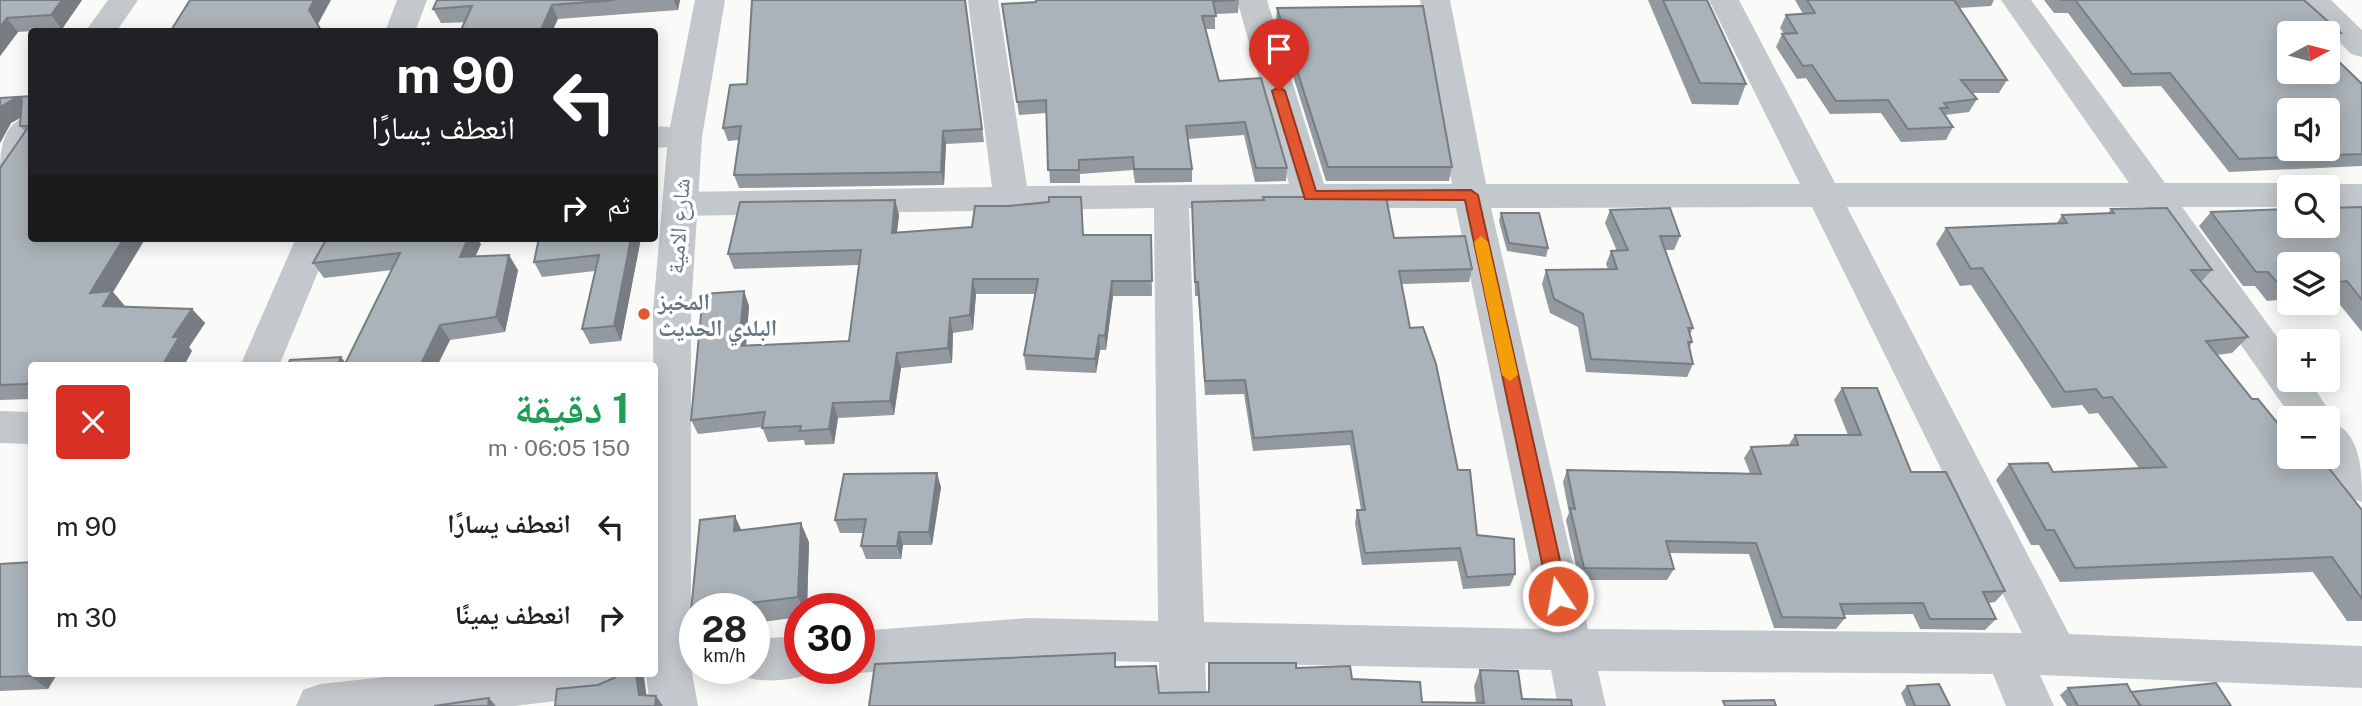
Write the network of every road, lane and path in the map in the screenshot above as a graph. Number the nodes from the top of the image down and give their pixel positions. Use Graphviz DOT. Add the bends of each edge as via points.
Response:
graph roads {
  1 [pos="124,0"];
  2 [pos="412,0"];
  3 [pos="710,0"];
  4 [pos="983,0"];
  5 [pos="1724,0"];
  6 [pos="2016,0"];
  7 [pos="2314,0"];
  8 [pos="1426,6"];
  9 [pos="1263,7"];
  10 [pos="103,28"];
  11 [pos="402,28"];
  12 [pos="2362,47"];
  13 [pos="28,131"];
  14 [pos="670,137"];
  15 [pos="9,162"];
  16 [pos="2154,194"];
  17 [pos="1471,195"];
  18 [pos="2277,195"];
  19 [pos="1171,196"];
  20 [pos="1310,196"];
  21 [pos="1821,196"];
  22 [pos="2340,196"];
  23 [pos="2362,196"];
  24 [pos="1011,198"];
  25 [pos="680,204"];
  26 [pos="312,242"];
  27 [pos="260,362"];
  28 [pos="2305,406"];
  29 [pos="661,450"];
  30 [pos="2340,454"];
  31 [pos="2362,485"];
  32 [pos="1181,641"];
  33 [pos="1570,650"];
  34 [pos="875,651"];
  35 [pos="2056,654"];
  36 [pos="2008,656"];
  37 [pos="2362,667"];
  38 [pos="580,677"];
  39 [pos="673,677"];
  40 [pos="320,706"];
  41 [pos="1183,706"];
  42 [pos="1582,706"];
  43 [pos="2030,706"];
  1 -- 10 [label="street"];
  2 -- 11 [label="street"];
  3 -- 14 [label="street, شارع الامية"];
  4 -- 24 [label="street"];
  5 -- 21 [label="street"];
  6 -- 16 [label="street"];
  7 -- 12 [label="street"];
  8 -- 17 [label="street"];
  9 -- 20 [label="street"];
  13 -- 15 [label="street"];
  14 -- 25 [label="street, شارع الامية"];
  16 -- 18 [label="street"];
  16 -- 21 [label="street"];
  16 -- 28 [label="street"];
  17 -- 20 [label="street"];
  17 -- 21 [label="street"];
  17 -- 33 [label="street"];
  19 -- 20 [label="street"];
  19 -- 24 [label="street"];
  19 -- 32 [label="street"];
  21 -- 35 [label="street"];
  22 -- 23 [label="street"];
  24 -- 25 [label="street"];
  25 -- 29 [label="street, شارع الامية"];
  26 -- 27 [label="street"];
  29 -- 39 [label="street, شارع الامية"];
  30 -- 31 [label="street"];
  32 -- 33 [label="street"];
  32 -- 34 [label="street" via="1028,639"];
  32 -- 41 [label="street"];
  33 -- 36 [label="street"];
  33 -- 42 [label="street"];
  35 -- 36 [label="street"];
  35 -- 37 [label="street"];
  36 -- 43 [label="street"];
  38 -- 40 [label="street"];
}
